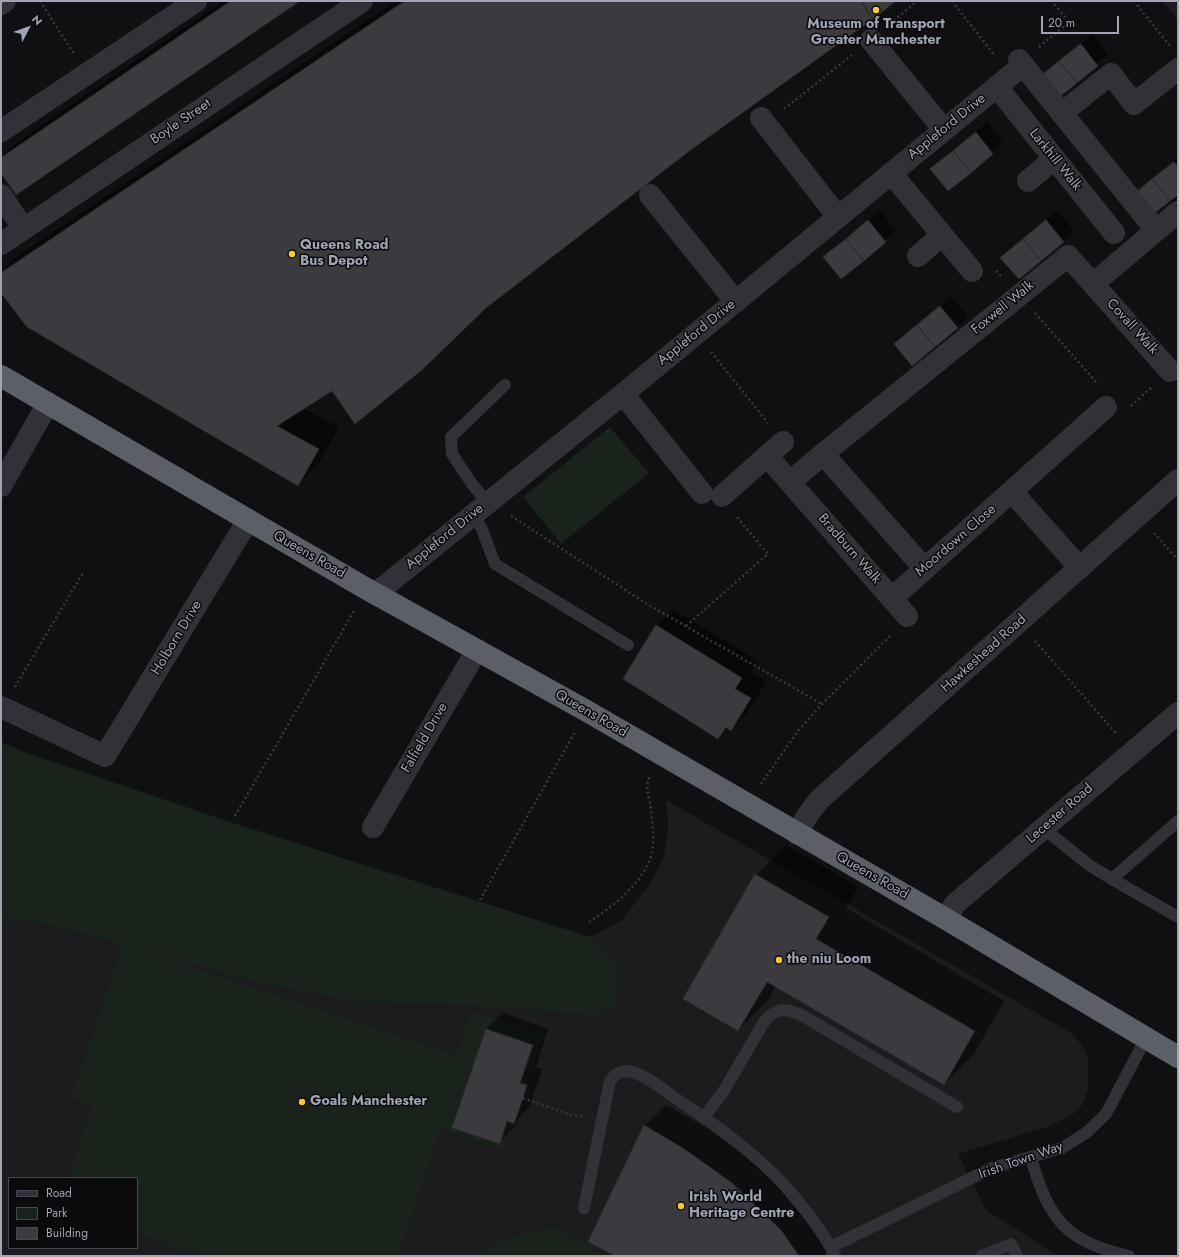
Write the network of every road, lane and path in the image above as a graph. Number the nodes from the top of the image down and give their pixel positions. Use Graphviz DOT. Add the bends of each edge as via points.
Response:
graph roads {
  1 [pos="5,1"];
  2 [pos="40,1"];
  3 [pos="196,1"];
  4 [pos="362,1"];
  5 [pos="917,1"];
  6 [pos="952,1"];
  7 [pos="1052,1"];
  8 [pos="1134,1"];
  9 [pos="1,4"];
  10 [pos="871,40"];
  11 [pos="1176,60"];
  12 [pos="1013,71"];
  13 [pos="84,76"];
  14 [pos="1062,113"];
  15 [pos="763,121"];
  16 [pos="944,130"];
  17 [pos="1,131"];
  18 [pos="1054,159"];
  19 [pos="891,173"];
  20 [pos="1028,180"];
  21 [pos="1,194"];
  22 [pos="650,195"];
  23 [pos="1178,212"];
  24 [pos="838,217"];
  25 [pos="23,228"];
  26 [pos="1156,230"];
  27 [pos="1114,233"];
  28 [pos="942,235"];
  29 [pos="1,244"];
  30 [pos="918,256"];
  31 [pos="972,271"];
  32 [pos="1093,284"];
  33 [pos="1019,295"];
  34 [pos="736,302"];
  35 [pos="696,334"];
  36 [pos="1170,371"];
  37 [pos="1,376"];
  38 [pos="504,385"];
  39 [pos="623,394"];
  40 [pos="1104,398"];
  41 [pos="48,403"];
  42 [pos="775,449"];
  43 [pos="825,458"];
  44 [pos="1178,480"];
  45 [pos="790,482"];
  46 [pos="1,486"];
  47 [pos="1012,492"];
  48 [pos="712,495"];
  49 [pos="484,505"];
  50 [pos="1139,516"];
  51 [pos="248,520"];
  52 [pos="1178,560"];
  53 [pos="924,568"];
  54 [pos="1080,568"];
  55 [pos="84,571"];
  56 [pos="901,590"];
  57 [pos="375,594"];
  58 [pos="354,611"];
  59 [pos="907,616"];
  60 [pos="1019,622"];
  61 [pos="686,626"];
  62 [pos="628,645"];
  63 [pos="477,650"];
  64 [pos="822,704"];
  65 [pos="2,707"];
  66 [pos="585,710"];
  67 [pos="1178,713"];
  68 [pos="1132,752"];
  69 [pos="660,753"];
  70 [pos="747,804"];
  71 [pos="235,816"];
  72 [pos="1178,821"];
  73 [pos="373,827"];
  74 [pos="1043,828"];
  75 [pos="797,834"];
  76 [pos="1112,879"];
  77 [pos="480,900"];
  78 [pos="1178,917"];
  79 [pos="946,919"];
  80 [pos="589,922"];
  81 [pos="1146,1038"];
  82 [pos="1178,1057"];
  83 [pos="523,1098"];
  84 [pos="957,1107"];
  85 [pos="704,1117"];
  86 [pos="602,1120"];
  87 [pos="1031,1158"];
  88 [pos="584,1208"];
  89 [pos="833,1251"];
  90 [pos="982,1256"];
  91 [pos="1017,1256"];
  92 [pos="1129,1256"];
  1 -- 9 [label="street"];
  2 -- 13 [label="path" via="71,48"];
  3 -- 13 [label="street"];
  4 -- 25 [label="street, Boyle Street"];
  5 -- 10 [label="path"];
  6 -- 12 [label="path"];
  7 -- 12 [label="path" via="1069,22"];
  8 -- 11 [label="path"];
  10 -- 15 [label="path"];
  10 -- 16 [label="street"];
  11 -- 14 [label="street" via="1134,104 1111,74"];
  12 -- 14 [label="street"];
  12 -- 16 [label="street, Appleford Drive"];
  12 -- 18 [label="street, Larkhill Walk"];
  13 -- 17 [label="street"];
  14 -- 26 [label="street"];
  15 -- 24 [label="street"];
  16 -- 19 [label="street, Appleford Drive"];
  18 -- 20 [label="street"];
  18 -- 27 [label="street, Larkhill Walk"];
  19 -- 24 [label="street, Appleford Drive"];
  19 -- 28 [label="street"];
  21 -- 25 [label="street"];
  22 -- 34 [label="street"];
  23 -- 26 [label="street"];
  24 -- 34 [label="street, Appleford Drive"];
  25 -- 29 [label="street, Boyle Street"];
  26 -- 32 [label="street"];
  28 -- 30 [label="street"];
  28 -- 31 [label="street"];
  31 -- 33 [label="path" via="997,271"];
  32 -- 33 [label="street, Foxwell Walk" via="1068,256"];
  32 -- 36 [label="street, Covall Walk"];
  33 -- 40 [label="path"];
  33 -- 43 [label="street, Foxwell Walk"];
  34 -- 35 [label="street, Appleford Drive"];
  35 -- 39 [label="street, Appleford Drive"];
  35 -- 42 [label="path"];
  37 -- 41 [label="highway, Queens Road"];
  38 -- 49 [label="lane" via="451,437 452,454"];
  39 -- 48 [label="street"];
  39 -- 49 [label="street, Appleford Drive"];
  40 -- 47 [label="street, Moordown Close"];
  41 -- 46 [label="street"];
  41 -- 51 [label="highway, Queens Road"];
  42 -- 45 [label="street"];
  42 -- 48 [label="street"];
  43 -- 45 [label="street, Foxwell Walk"];
  43 -- 53 [label="street"];
  44 -- 50 [label="street, Hawkeshead Road"];
  45 -- 59 [label="street, Bradburn Walk"];
  47 -- 53 [label="street, Moordown Close"];
  47 -- 54 [label="street"];
  48 -- 61 [label="path" via="725,503 768,554"];
  49 -- 57 [label="street, Appleford Drive"];
  49 -- 61 [label="path" via="501,510 640,600"];
  49 -- 62 [label="lane" via="482,529 495,564"];
  50 -- 52 [label="path"];
  50 -- 54 [label="street, Hawkeshead Road"];
  51 -- 57 [label="highway, Queens Road"];
  51 -- 65 [label="street, Holborn Drive" via="105,756"];
  53 -- 56 [label="street, Moordown Close"];
  54 -- 60 [label="street, Hawkeshead Road"];
  55 -- 65 [label="path"];
  57 -- 63 [label="highway, Queens Road"];
  58 -- 71 [label="path"];
  59 -- 64 [label="path" via="886,641"];
  60 -- 68 [label="path"];
  60 -- 75 [label="street, Hawkeshead Road" via="819,800"];
  61 -- 64 [label="path"];
  63 -- 66 [label="highway, Queens Road"];
  63 -- 73 [label="street, Falfield Drive"];
  64 -- 70 [label="path" via="789,742"];
  66 -- 69 [label="highway, Queens Road"];
  66 -- 77 [label="path"];
  67 -- 68 [label="street, Lecester Road"];
  68 -- 74 [label="street, Lecester Road"];
  69 -- 70 [label="highway, Queens Road"];
  69 -- 80 [label="path" via="646,785 654,839 650,860 634,885 609,909"];
  70 -- 75 [label="highway, Queens Road"];
  72 -- 76 [label="lane"];
  74 -- 76 [label="lane" via="1089,865"];
  74 -- 79 [label="street, Lecester Road" via="955,904"];
  75 -- 79 [label="highway, Queens Road"];
  76 -- 78 [label="lane"];
  79 -- 81 [label="highway, Queens Road"];
  81 -- 82 [label="highway, Queens Road"];
  81 -- 87 [label="lane, Irish Town Way" via="1106,1114 1086,1133 1062,1148"];
  83 -- 86 [label="path" via="568,1114"];
  84 -- 85 [label="lane" via="794,1011 781,1010 772,1013 764,1022 723,1092"];
  85 -- 86 [label="lane" via="651,1081 634,1072 624,1071 614,1075 610,1081"];
  85 -- 89 [label="lane" via="757,1158 785,1187 808,1214"];
  86 -- 88 [label="lane"];
  87 -- 89 [label="lane, Irish Town Way" via="992,1168"];
  87 -- 92 [label="lane" via="1046,1201 1071,1234 1087,1244"];
  90 -- 91 [label="lane" via="1011,1244"];
}
